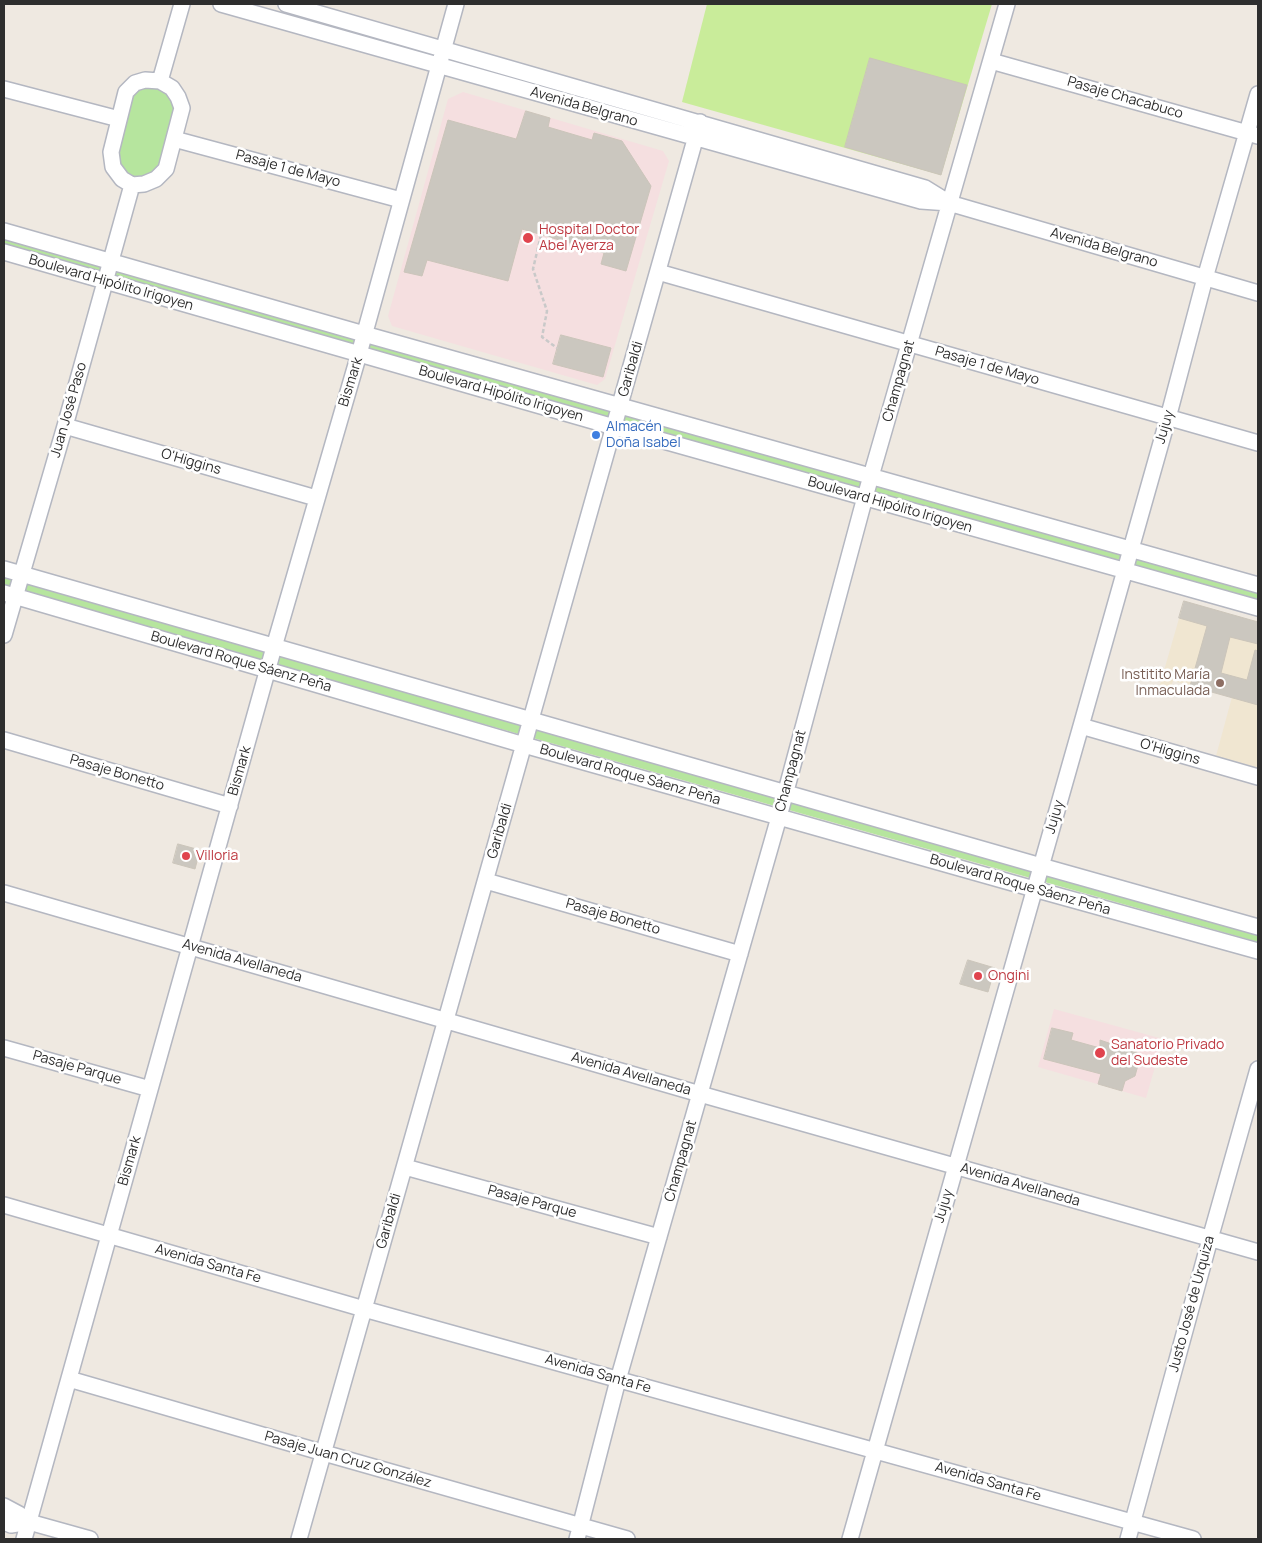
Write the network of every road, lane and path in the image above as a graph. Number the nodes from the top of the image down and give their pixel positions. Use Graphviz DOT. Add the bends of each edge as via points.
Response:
graph roads {
  1 [pos="182,4"];
  2 [pos="221,4"];
  3 [pos="286,4"];
  4 [pos="456,4"];
  5 [pos="1007,4"];
  6 [pos="443,49"];
  7 [pos="991,60"];
  8 [pos="438,65"];
  9 [pos="160,81"];
  10 [pos="4,89"];
  11 [pos="1258,94"];
  12 [pos="119,119"];
  13 [pos="700,122"];
  14 [pos="1253,134"];
  15 [pos="696,138"];
  16 [pos="174,139"];
  17 [pos="132,185"];
  18 [pos="401,200"];
  19 [pos="949,203"];
  20 [pos="4,230"];
  21 [pos="541,235"];
  22 [pos="4,252"];
  23 [pos="111,261"];
  24 [pos="658,272"];
  25 [pos="1205,278"];
  26 [pos="106,281"];
  27 [pos="1258,293"];
  28 [pos="364,334"];
  29 [pos="910,344"];
  30 [pos="557,348"];
  31 [pos="359,354"];
  32 [pos="620,406"];
  33 [pos="1168,418"];
  34 [pos="65,426"];
  35 [pos="614,427"];
  36 [pos="1258,443"];
  37 [pos="871,476"];
  38 [pos="865,497"];
  39 [pos="316,498"];
  40 [pos="1130,549"];
  41 [pos="4,569"];
  42 [pos="1124,570"];
  43 [pos="22,574"];
  44 [pos="1258,585"];
  45 [pos="9,595"];
  46 [pos="1258,608"];
  47 [pos="4,635"];
  48 [pos="274,647"];
  49 [pos="268,670"];
  50 [pos="531,721"];
  51 [pos="1082,726"];
  52 [pos="4,740"];
  53 [pos="524,745"];
  54 [pos="1258,777"];
  55 [pos="785,793"];
  56 [pos="230,806"];
  57 [pos="779,817"];
  58 [pos="1041,866"];
  59 [pos="486,881"];
  60 [pos="1034,889"];
  61 [pos="4,893"];
  62 [pos="1258,927"];
  63 [pos="190,946"];
  64 [pos="1258,951"];
  65 [pos="740,954"];
  66 [pos="446,1020"];
  67 [pos="4,1048"];
  68 [pos="1258,1069"];
  69 [pos="150,1089"];
  70 [pos="700,1094"];
  71 [pos="955,1166"];
  72 [pos="405,1167"];
  73 [pos="4,1205"];
  74 [pos="109,1235"];
  75 [pos="659,1237"];
  76 [pos="1210,1239"];
  77 [pos="1258,1252"];
  78 [pos="364,1309"];
  79 [pos="69,1380"];
  80 [pos="618,1380"];
  81 [pos="875,1450"];
  82 [pos="324,1454"];
  83 [pos="4,1506"];
  84 [pos="4,1522"];
  85 [pos="29,1522"];
  86 [pos="1133,1522"];
  87 [pos="579,1533"];
  88 [pos="24,1539"];
  89 [pos="90,1539"];
  90 [pos="299,1539"];
  91 [pos="627,1539"];
  92 [pos="850,1539"];
  93 [pos="1128,1539"];
  94 [pos="1193,1539"];
  1 -- 9 [label="street"];
  2 -- 8 [label="street, Avenida Belgrano"];
  3 -- 6 [label="street, Avenida Belgrano"];
  4 -- 6 [label="street, Bismark"];
  5 -- 7 [label="street, Champagnat"];
  6 -- 8 [label="street, Bismark"];
  6 -- 13 [label="street, Avenida Belgrano"];
  7 -- 14 [label="street, Pasaje Chacabuco"];
  7 -- 19 [label="street, Champagnat"];
  8 -- 15 [label="street, Avenida Belgrano"];
  8 -- 18 [label="street, Bismark"];
  9 -- 12 [label="street" via="135,82 126,92"];
  9 -- 16 [label="street" via="172,88 182,108"];
  10 -- 12 [label="street"];
  11 -- 14 [label="street, Jujuy"];
  12 -- 17 [label="street" via="111,152 113,167 122,179"];
  13 -- 15 [label="street, Garibaldi"];
  13 -- 19 [label="street, Avenida Belgrano" via="924,188"];
  14 -- 25 [label="street, Jujuy"];
  15 -- 19 [label="street, Avenida Belgrano" via="921,201"];
  15 -- 24 [label="street, Garibaldi"];
  16 -- 17 [label="street" via="166,169 156,179"];
  16 -- 18 [label="street, Pasaje 1 de Mayo"];
  17 -- 23 [label="street, Juan José Paso"];
  18 -- 28 [label="street, Bismark"];
  19 -- 25 [label="street, Avenida Belgrano"];
  19 -- 29 [label="street, Champagnat"];
  20 -- 23 [label="street, Boulevard Hipólito Irigoyen"];
  21 -- 30 [label="path" via="533,269 547,311 542,336"];
  22 -- 26 [label="street, Boulevard Hipólito Irigoyen"];
  23 -- 26 [label="street, Juan José Paso"];
  23 -- 28 [label="street, Boulevard Hipólito Irigoyen"];
  24 -- 29 [label="street, Pasaje 1 de Mayo"];
  24 -- 32 [label="street, Garibaldi"];
  25 -- 27 [label="street, Avenida Belgrano"];
  25 -- 33 [label="street, Jujuy"];
  26 -- 31 [label="street, Boulevard Hipólito Irigoyen"];
  26 -- 34 [label="street, Juan José Paso"];
  28 -- 31 [label="street, Bismark"];
  28 -- 32 [label="street, Boulevard Hipólito Irigoyen"];
  29 -- 33 [label="street, Pasaje 1 de Mayo"];
  29 -- 37 [label="street, Champagnat"];
  31 -- 35 [label="street, Boulevard Hipólito Irigoyen"];
  31 -- 39 [label="street, Bismark"];
  32 -- 35 [label="street, Garibaldi"];
  32 -- 37 [label="street, Boulevard Hipólito Irigoyen"];
  33 -- 36 [label="street, Pasaje 1 de Mayo"];
  33 -- 40 [label="street, Jujuy"];
  34 -- 39 [label="street, O'Higgins"];
  34 -- 43 [label="street, Juan José Paso"];
  35 -- 38 [label="street, Boulevard Hipólito Irigoyen"];
  35 -- 50 [label="street, Garibaldi"];
  37 -- 38 [label="street, Champagnat"];
  37 -- 40 [label="street, Boulevard Hipólito Irigoyen"];
  38 -- 42 [label="street, Boulevard Hipólito Irigoyen"];
  38 -- 55 [label="street, Champagnat"];
  39 -- 48 [label="street, Bismark"];
  40 -- 42 [label="street, Jujuy"];
  40 -- 44 [label="street, Boulevard Hipólito Irigoyen"];
  41 -- 43 [label="street, Boulevard Roque Sáenz Peña"];
  42 -- 46 [label="street, Boulevard Hipólito Irigoyen"];
  42 -- 51 [label="street, Jujuy"];
  43 -- 45 [label="street, Juan José Paso"];
  43 -- 48 [label="street, Boulevard Roque Sáenz Peña"];
  45 -- 47 [label="street, Juan José Paso"];
  45 -- 49 [label="street, Boulevard Roque Sáenz Peña"];
  48 -- 49 [label="street, Bismark"];
  48 -- 50 [label="street, Boulevard Roque Sáenz Peña"];
  49 -- 53 [label="street, Boulevard Roque Sáenz Peña"];
  49 -- 56 [label="street, Bismark"];
  50 -- 53 [label="street, Garibaldi"];
  50 -- 55 [label="street, Boulevard Roque Sáenz Peña"];
  51 -- 54 [label="street, O'Higgins"];
  51 -- 58 [label="street, Jujuy"];
  52 -- 56 [label="street, Pasaje Bonetto"];
  53 -- 57 [label="street, Boulevard Roque Sáenz Peña"];
  53 -- 59 [label="street, Garibaldi"];
  55 -- 57 [label="street, Champagnat"];
  55 -- 58 [label="street, Boulevard Roque Sáenz Peña"];
  56 -- 63 [label="street, Bismark"];
  57 -- 60 [label="street, Boulevard Roque Sáenz Peña"];
  57 -- 65 [label="street, Champagnat"];
  58 -- 60 [label="street, Jujuy"];
  58 -- 62 [label="street, Boulevard Roque Sáenz Peña"];
  59 -- 65 [label="street, Pasaje Bonetto"];
  59 -- 66 [label="street, Garibaldi"];
  60 -- 64 [label="street, Boulevard Roque Sáenz Peña"];
  60 -- 71 [label="street, Jujuy"];
  61 -- 63 [label="street, Avenida Avellaneda"];
  63 -- 66 [label="street, Avenida Avellaneda"];
  63 -- 69 [label="street, Bismark"];
  65 -- 70 [label="street, Champagnat"];
  66 -- 70 [label="street, Avenida Avellaneda"];
  66 -- 72 [label="street, Garibaldi"];
  67 -- 69 [label="street, Pasaje Parque"];
  68 -- 76 [label="street, Justo José de Urquiza"];
  69 -- 74 [label="street, Bismark"];
  70 -- 71 [label="street, Avenida Avellaneda"];
  70 -- 75 [label="street, Champagnat"];
  71 -- 76 [label="street, Avenida Avellaneda"];
  71 -- 81 [label="street, Jujuy"];
  72 -- 75 [label="street, Pasaje Parque"];
  72 -- 78 [label="street, Garibaldi"];
  73 -- 74 [label="street, Avenida Santa Fe"];
  74 -- 78 [label="street, Avenida Santa Fe"];
  74 -- 79 [label="street, Bismark"];
  75 -- 80 [label="street, Champagnat"];
  76 -- 77 [label="street, Avenida Avellaneda"];
  76 -- 86 [label="street, Justo José de Urquiza"];
  78 -- 80 [label="street, Avenida Santa Fe"];
  78 -- 82 [label="street, Garibaldi"];
  79 -- 82 [label="street, Pasaje Juan Cruz González"];
  79 -- 85 [label="street, Bismark"];
  80 -- 81 [label="street, Avenida Santa Fe"];
  80 -- 87 [label="street, Champagnat"];
  81 -- 86 [label="street, Avenida Santa Fe"];
  81 -- 92 [label="street, Jujuy"];
  82 -- 87 [label="street, Pasaje Juan Cruz González"];
  82 -- 90 [label="street, Garibaldi"];
  83 -- 85 [label="street"];
  84 -- 85 [label="street" via="11,1525"];
  85 -- 88 [label="street, Bismark"];
  85 -- 89 [label="street"];
  86 -- 93 [label="street, Justo José de Urquiza"];
  86 -- 94 [label="street, Avenida Santa Fe"];
  87 -- 91 [label="street, Pasaje Juan Cruz González"];
}
